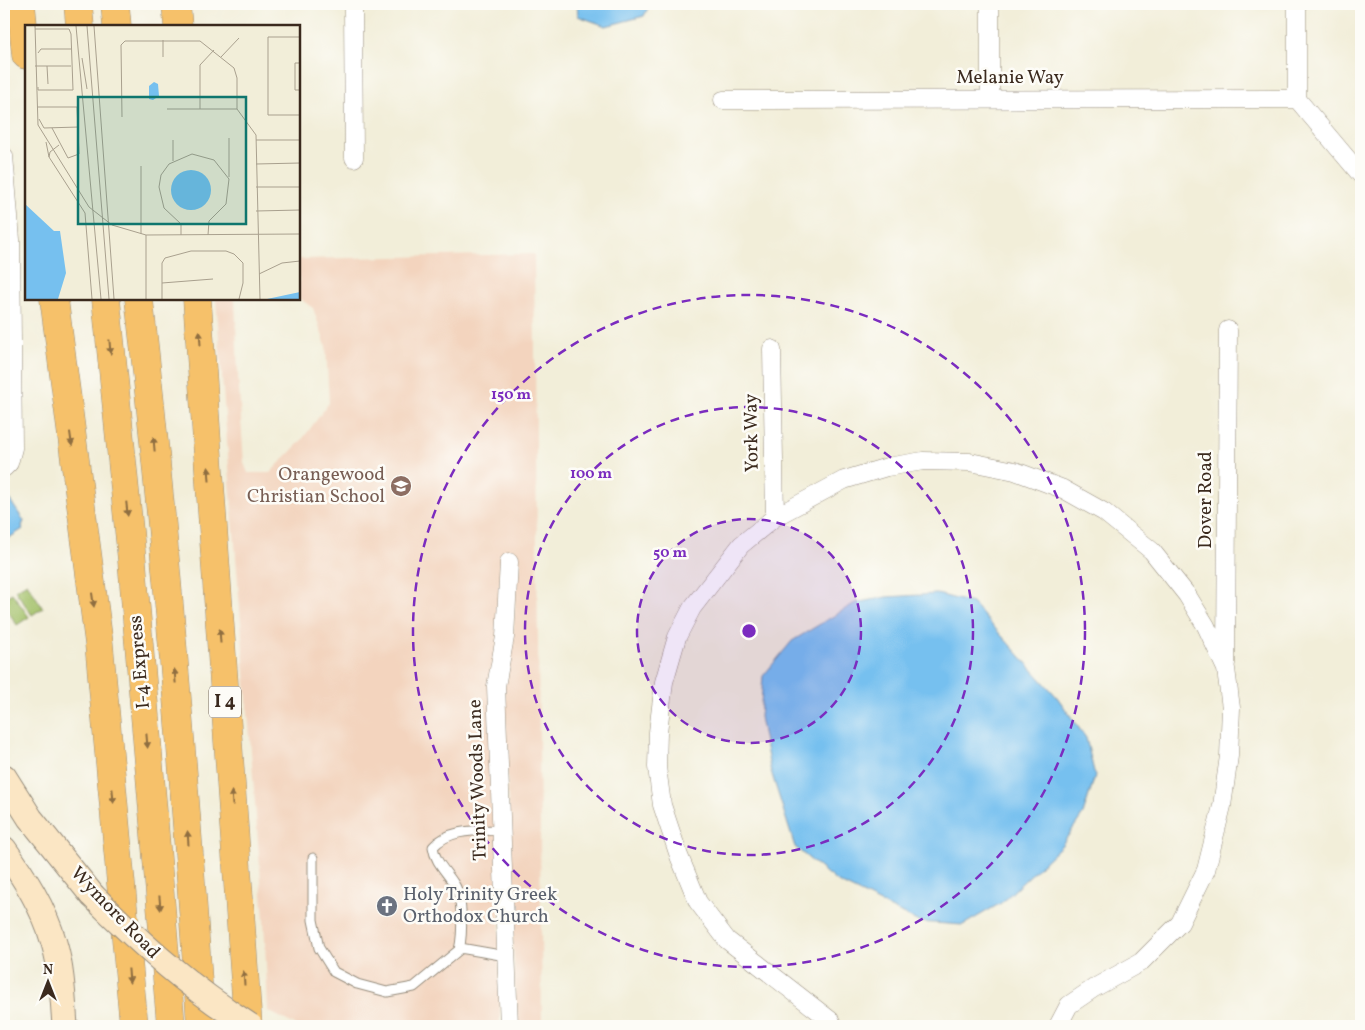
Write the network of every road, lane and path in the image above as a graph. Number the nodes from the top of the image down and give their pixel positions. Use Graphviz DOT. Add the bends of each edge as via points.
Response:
graph roads {
  1 [pos="22,4"];
  2 [pos="78,4"];
  3 [pos="115,4"];
  4 [pos="176,4"];
  5 [pos="353,4"];
  6 [pos="990,4"];
  7 [pos="1297,4"];
  8 [pos="80,25"];
  9 [pos="117,25"];
  10 [pos="178,25"];
  11 [pos="25,42"];
  12 [pos="990,99"];
  13 [pos="1297,99"];
  14 [pos="723,100"];
  15 [pos="4,156"];
  16 [pos="354,158"];
  17 [pos="1361,175"];
  18 [pos="7,240"];
  19 [pos="54,300"];
  20 [pos="106,300"];
  21 [pos="139,300"];
  22 [pos="197,300"];
  23 [pos="1228,330"];
  24 [pos="772,349"];
  25 [pos="4,468"];
  26 [pos="774,517"];
  27 [pos="509,562"];
  28 [pos="1226,669"];
  29 [pos="4,777"];
  30 [pos="502,830"];
  31 [pos="4,849"];
  32 [pos="313,858"];
  33 [pos="460,948"];
  34 [pos="506,956"];
  35 [pos="65,1026"];
  36 [pos="134,1026"];
  37 [pos="170,1026"];
  38 [pos="201,1026"];
  39 [pos="249,1026"];
  40 [pos="509,1026"];
  41 [pos="833,1026"];
  42 [pos="1058,1026"];
  1 -- 11 [label="highway"];
  2 -- 8 [label="highway"];
  3 -- 9 [label="highway"];
  4 -- 10 [label="highway"];
  5 -- 16 [label="street"];
  6 -- 12 [label="street"];
  7 -- 13 [label="street"];
  12 -- 13 [label="street, Melanie Way"];
  12 -- 14 [label="street, Melanie Way"];
  13 -- 17 [label="street"];
  15 -- 18 [label="street"];
  18 -- 25 [label="street" via="13,448 9,463"];
  19 -- 36 [label="highway, one-way" via="99,644"];
  20 -- 37 [label="highway, I-4 Express, one-way" via="132,561"];
  38 -- 21 [label="highway, I-4 Express, one-way" via="179,726"];
  39 -- 22 [label="highway, I 4, one-way"];
  23 -- 28 [label="street, Dover Road"];
  24 -- 26 [label="street, York Way"];
  26 -- 28 [label="street" via="844,480 887,467 923,461 970,462 1015,470 1063,489 1104,512 1152,551 1187,595"];
  26 -- 41 [label="street" via="741,545 715,576 692,608 677,637 664,682 657,767 662,805 698,902 727,940 830,1020"];
  27 -- 30 [label="street, Trinity Woods Lane" via="505,637 496,686"];
  28 -- 42 [label="street" via="1231,708 1229,756 1222,806 1206,870 1180,923 1141,962 1069,1005"];
  29 -- 39 [label="main road, Wymore Road, bridge" via="30,818 92,895 178,976"];
  30 -- 33 [label="lane" via="458,832 440,839 433,847 434,857 456,886 462,922"];
  30 -- 34 [label="street, Trinity Woods Lane"];
  31 -- 35 [label="main road" via="33,892 54,942 61,974"];
  32 -- 33 [label="lane" via="313,920 319,948 334,972 357,984 387,992 414,987"];
  33 -- 34 [label="lane"];
  34 -- 40 [label="street, Trinity Woods Lane"];
}
